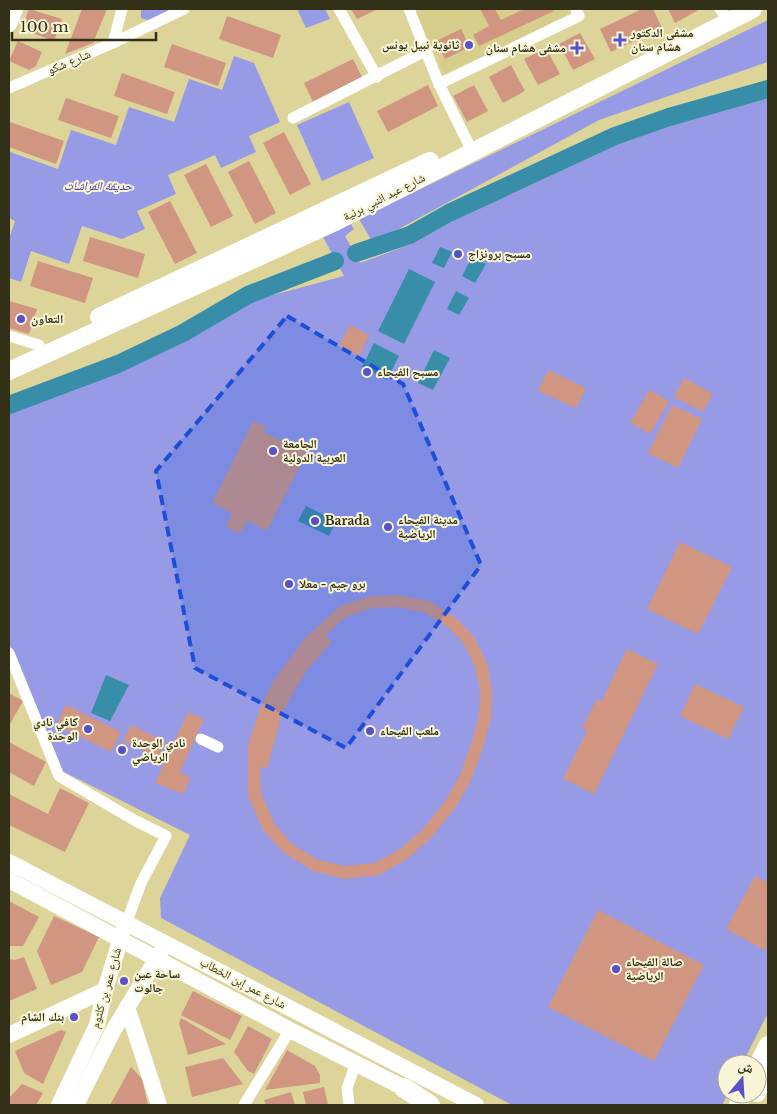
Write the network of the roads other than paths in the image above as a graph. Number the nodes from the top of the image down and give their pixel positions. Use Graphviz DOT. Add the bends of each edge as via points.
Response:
graph roads {
  1 [pos="15,9"];
  2 [pos="122,9"];
  3 [pos="184,9"];
  4 [pos="339,9"];
  5 [pos="409,9"];
  6 [pos="576,9"];
  7 [pos="753,9"];
  8 [pos="725,10"];
  9 [pos="9,24"];
  10 [pos="113,43"];
  11 [pos="427,50"];
  12 [pos="377,77"];
  13 [pos="439,84"];
  14 [pos="9,88"];
  15 [pos="293,118"];
  16 [pos="468,143"];
  17 [pos="9,336"];
  18 [pos="39,346"];
  19 [pos="9,360"];
  20 [pos="9,371"];
  21 [pos="9,653"];
  22 [pos="201,739"];
  23 [pos="218,747"];
  24 [pos="9,862"];
  25 [pos="9,880"];
  26 [pos="126,924"];
  27 [pos="120,939"];
  28 [pos="165,943"];
  29 [pos="157,958"];
  30 [pos="114,961"];
  31 [pos="142,985"];
  32 [pos="105,990"];
  33 [pos="127,1007"];
  34 [pos="290,1030"];
  35 [pos="9,1035"];
  36 [pos="356,1063"];
  37 [pos="404,1088"];
  38 [pos="59,1105"];
  39 [pos="76,1105"];
  40 [pos="159,1105"];
  41 [pos="244,1105"];
  42 [pos="349,1105"];
  43 [pos="430,1105"];
  44 [pos="438,1105"];
  45 [pos="476,1105"];
  1 -- 9 [label="main road"];
  2 -- 10 [label="street"];
  3 -- 10 [label="street, شارع شكو"];
  4 -- 12 [label="street"];
  5 -- 11 [label="street"];
  6 -- 13 [label="street" via="579,16"];
  7 -- 20 [label="main road, شارع عبد النبي برنية" via="330,225"];
  8 -- 16 [label="main road, شارع عبد النبي برنية"];
  10 -- 14 [label="street, شارع شكو"];
  11 -- 12 [label="street"];
  11 -- 13 [label="street"];
  12 -- 15 [label="street"];
  13 -- 16 [label="street"];
  16 -- 18 [label="main road, شارع عبد النبي برنية"];
  17 -- 18 [label="street"];
  18 -- 19 [label="main road, شارع عبد النبي برنية"];
  21 -- 26 [label="street" via="59,776 166,836 141,883"];
  22 -- 23 [label="street"];
  24 -- 26 [label="main road, شارع عمر إبن الخطاب"];
  25 -- 27 [label="main road, شارع عمر إبن الخطاب"];
  26 -- 27 [label="main road, شارع عمر بن كلثوم"];
  26 -- 28 [label="main road, شارع عمر إبن الخطاب"];
  27 -- 29 [label="main road, شارع عمر إبن الخطاب"];
  27 -- 30 [label="main road, شارع عمر بن كلثوم"];
  28 -- 29 [label="main road, شارع عمر بن كلثوم"];
  28 -- 45 [label="main road, شارع عمر إبن الخطاب"];
  29 -- 31 [label="main road, شارع عمر بن كلثوم"];
  29 -- 34 [label="main road, شارع عمر إبن الخطاب"];
  30 -- 31 [label="main road" via="123,956 139,961 143,970"];
  30 -- 32 [label="main road, شارع عمر بن كلثوم"];
  31 -- 33 [label="main road, شارع عمر بن كلثوم"];
  32 -- 35 [label="main road"];
  32 -- 38 [label="main road, شارع عمر بن كلثوم" via="98,1025"];
  33 -- 39 [label="main road, شارع عمر بن كلثوم"];
  33 -- 40 [label="main road"];
  34 -- 36 [label="main road, شارع عمر إبن الخطاب"];
  34 -- 41 [label="street"];
  36 -- 37 [label="main road, شارع عمر إبن الخطاب"];
  36 -- 42 [label="street" via="346,1088"];
  37 -- 43 [label="highway"];
  37 -- 44 [label="main road, شارع عمر إبن الخطاب"];
}
